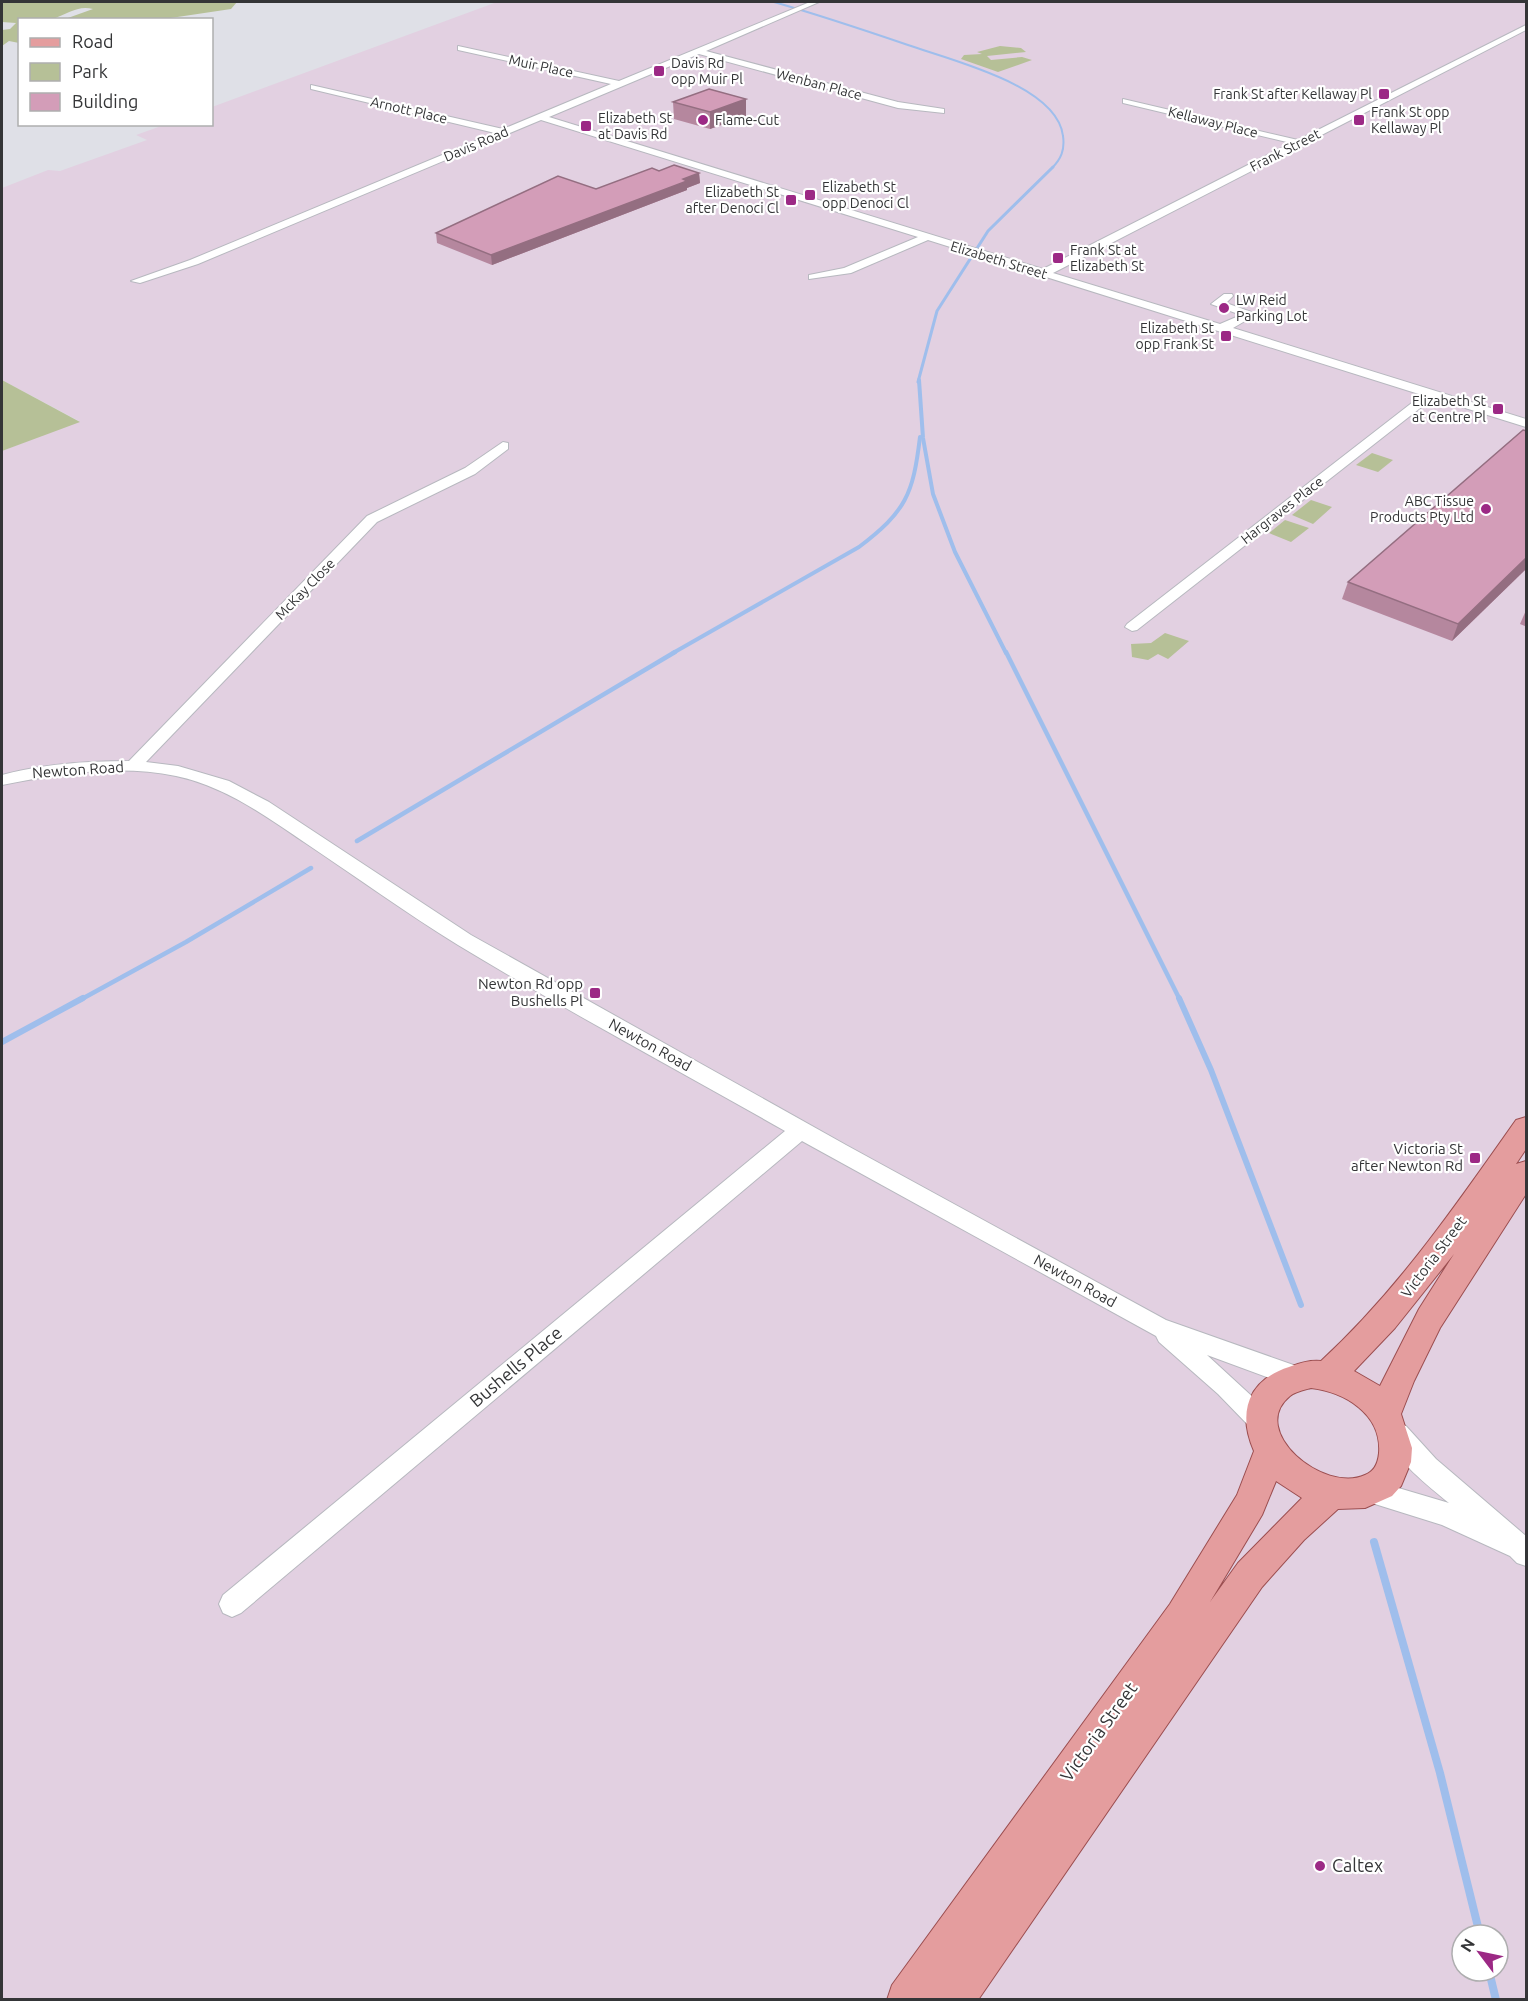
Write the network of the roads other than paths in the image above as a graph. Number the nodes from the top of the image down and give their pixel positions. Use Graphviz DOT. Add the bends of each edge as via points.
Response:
graph roads {
  1 [pos="815,2"];
  2 [pos="1527,27"];
  3 [pos="461,48"];
  4 [pos="698,51"];
  5 [pos="620,84"];
  6 [pos="314,87"];
  7 [pos="1126,101"];
  8 [pos="940,111"];
  9 [pos="541,117"];
  10 [pos="503,132"];
  11 [pos="1300,143"];
  12 [pos="927,237"];
  13 [pos="1044,273"];
  14 [pos="813,278"];
  15 [pos="136,281"];
  16 [pos="1228,296"];
  17 [pos="1219,328"];
  18 [pos="1431,393"];
  19 [pos="1527,423"];
  20 [pos="503,446"];
  21 [pos="1132,627"];
  22 [pos="133,766"];
  23 [pos="2,780"];
  24 [pos="1527,1128"];
  25 [pos="800,1130"];
  26 [pos="1527,1172"];
  27 [pos="1158,1327"];
  28 [pos="1328,1375"];
  29 [pos="1294,1376"];
  30 [pos="1389,1421"];
  31 [pos="1265,1437"];
  32 [pos="1367,1491"];
  33 [pos="1331,1494"];
  34 [pos="1526,1554"];
  35 [pos="232,1604"];
  36 [pos="907,2000"];
  37 [pos="952,2000"];
  1 -- 4 [label="street, Davis Road"];
  2 -- 11 [label="street, Frank Street"];
  3 -- 5 [label="street, Muir Place"];
  4 -- 5 [label="street, Davis Road"];
  4 -- 8 [label="street, Wenban Place" via="898,105"];
  5 -- 9 [label="street, Davis Road"];
  6 -- 10 [label="street, Arnott Place"];
  7 -- 11 [label="street, Kellaway Place"];
  9 -- 10 [label="street, Davis Road"];
  9 -- 12 [label="street, Elizabeth Street"];
  10 -- 15 [label="street, Davis Road" via="194,262"];
  11 -- 13 [label="street, Frank Street"];
  12 -- 13 [label="street, Elizabeth Street"];
  12 -- 14 [label="street" via="847,271"];
  13 -- 17 [label="street, Elizabeth Street"];
  16 -- 17 [label="street" via="1217,304 1251,314"];
  17 -- 18 [label="street, Elizabeth Street"];
  18 -- 19 [label="street, Elizabeth Street"];
  18 -- 21 [label="street, Hargraves Place"];
  20 -- 22 [label="street, McKay Close" via="470,471 372,519"];
  22 -- 23 [label="street, Newton Road" via="88,766"];
  22 -- 25 [label="street, Newton Road" via="178,771 263,806 464,940"];
  24 -- 28 [label="main road, Victoria Street" via="1398,1305 1363,1345"];
  25 -- 27 [label="street, Newton Road"];
  25 -- 35 [label="street, Bushells Place"];
  26 -- 30 [label="main road, Victoria Street" via="1424,1328 1398,1375"];
  27 -- 29 [label="street, Newton Road"];
  27 -- 31 [label="street" via="1221,1379"];
  28 -- 29 [label="main road"];
  28 -- 30 [label="main road" via="1370,1396"];
  29 -- 31 [label="main road" via="1270,1392 1263,1405"];
  30 -- 32 [label="main road" via="1396,1458 1381,1483"];
  30 -- 34 [label="street" via="1410,1452"];
  31 -- 33 [label="main road" via="1286,1472"];
  31 -- 36 [label="main road, Victoria Street" via="1250,1504 1182,1616"];
  32 -- 33 [label="main road"];
  32 -- 34 [label="street" via="1447,1515"];
  33 -- 37 [label="main road, Victoria Street" via="1250,1575"];
}
